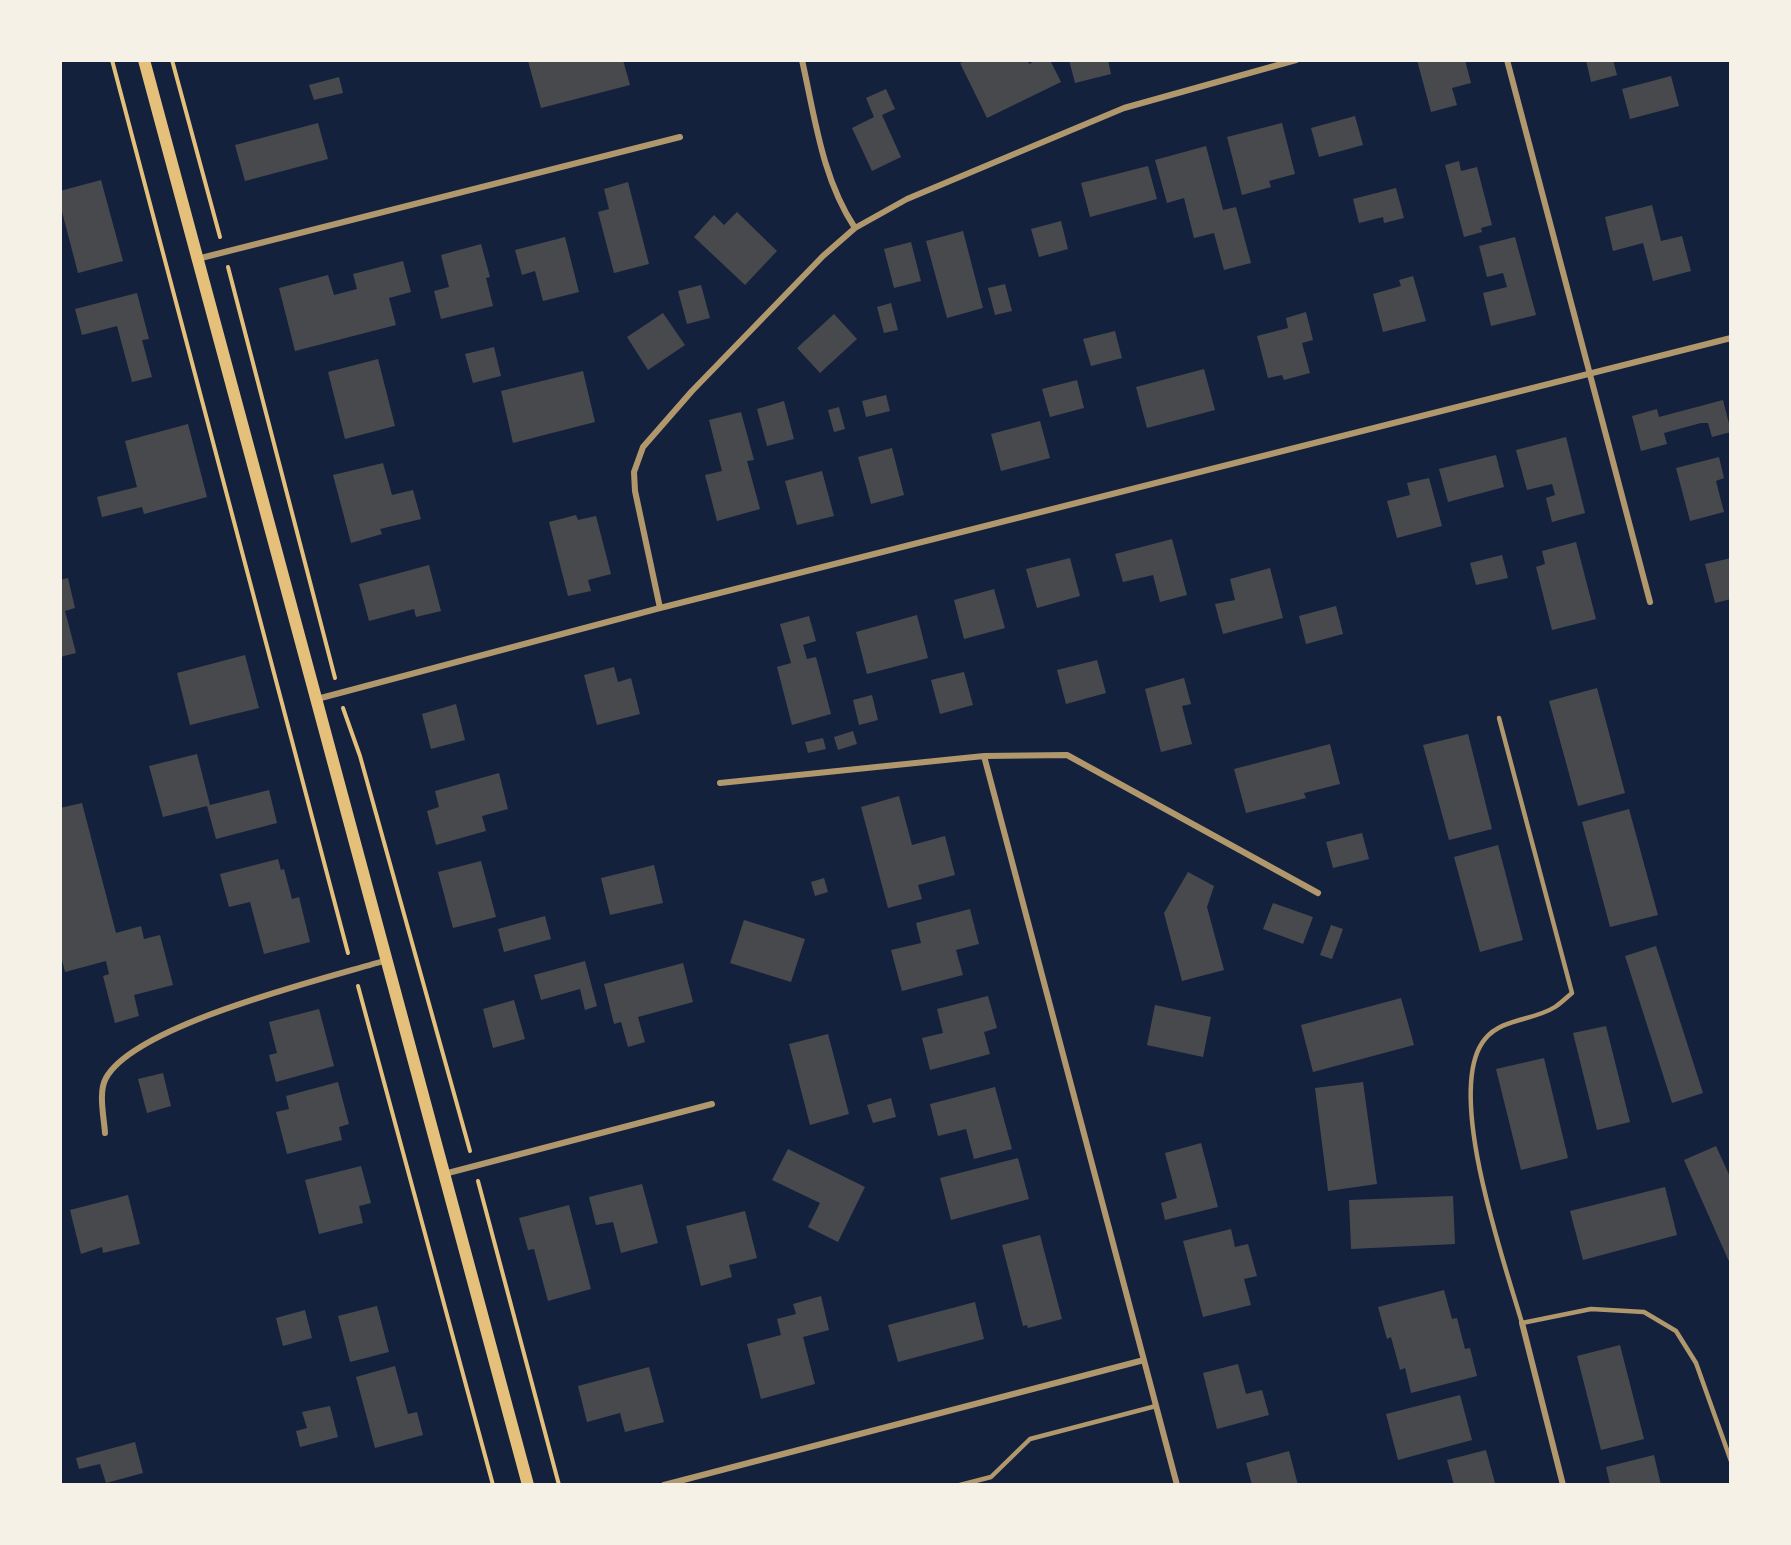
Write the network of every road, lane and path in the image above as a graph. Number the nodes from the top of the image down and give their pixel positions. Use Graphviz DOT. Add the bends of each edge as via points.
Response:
graph roads {
  1 [pos="112,60"];
  2 [pos="144,60"];
  3 [pos="172,60"];
  4 [pos="802,60"];
  5 [pos="1296,60"];
  6 [pos="1507,60"];
  7 [pos="680,137"];
  8 [pos="855,228"];
  9 [pos="224,252"];
  10 [pos="197,259"];
  11 [pos="1731,338"];
  12 [pos="1589,373"];
  13 [pos="1650,602"];
  14 [pos="660,608"];
  15 [pos="339,693"];
  16 [pos="317,699"];
  17 [pos="1498,718"];
  18 [pos="984,756"];
  19 [pos="720,783"];
  20 [pos="1318,893"];
  21 [pos="387,960"];
  22 [pos="353,970"];
  23 [pos="712,1104"];
  24 [pos="105,1132"];
  25 [pos="474,1166"];
  26 [pos="444,1174"];
  27 [pos="1522,1323"];
  28 [pos="1144,1360"];
  29 [pos="1156,1406"];
  30 [pos="1731,1461"];
  31 [pos="493,1485"];
  32 [pos="528,1485"];
  33 [pos="559,1485"];
  34 [pos="664,1485"];
  35 [pos="960,1485"];
  36 [pos="1177,1485"];
  37 [pos="1563,1485"];
  1 -- 22 [label="path"];
  2 -- 10 [label="main road"];
  3 -- 9 [label="path"];
  4 -- 8 [label="street" via="828,177 838,203"];
  5 -- 8 [label="street" via="1124,108 907,199"];
  6 -- 12 [label="street"];
  7 -- 9 [label="street"];
  8 -- 14 [label="street" via="692,391 643,447 634,472 635,491"];
  9 -- 10 [label="street"];
  9 -- 15 [label="path"];
  10 -- 16 [label="main road"];
  11 -- 12 [label="street"];
  12 -- 13 [label="street"];
  12 -- 14 [label="street"];
  14 -- 15 [label="street"];
  15 -- 16 [label="street"];
  15 -- 25 [label="path"];
  16 -- 21 [label="main road"];
  17 -- 27 [label="lane" via="1572,993 1553,1008 1503,1025 1484,1040 1474,1064 1469,1111 1484,1189"];
  18 -- 19 [label="street"];
  18 -- 20 [label="street" via="1067,755"];
  18 -- 28 [label="street"];
  21 -- 22 [label="street"];
  21 -- 26 [label="main road"];
  22 -- 24 [label="street" via="214,1013 136,1049 116,1063 104,1081"];
  22 -- 31 [label="path"];
  23 -- 25 [label="street"];
  25 -- 26 [label="street"];
  25 -- 33 [label="path"];
  26 -- 32 [label="main road"];
  27 -- 30 [label="lane" via="1591,1309 1644,1312 1676,1330 1696,1363"];
  27 -- 37 [label="street"];
  28 -- 29 [label="street"];
  28 -- 34 [label="street"];
  29 -- 35 [label="lane" via="1030,1439 992,1477"];
  29 -- 36 [label="street"];
}
